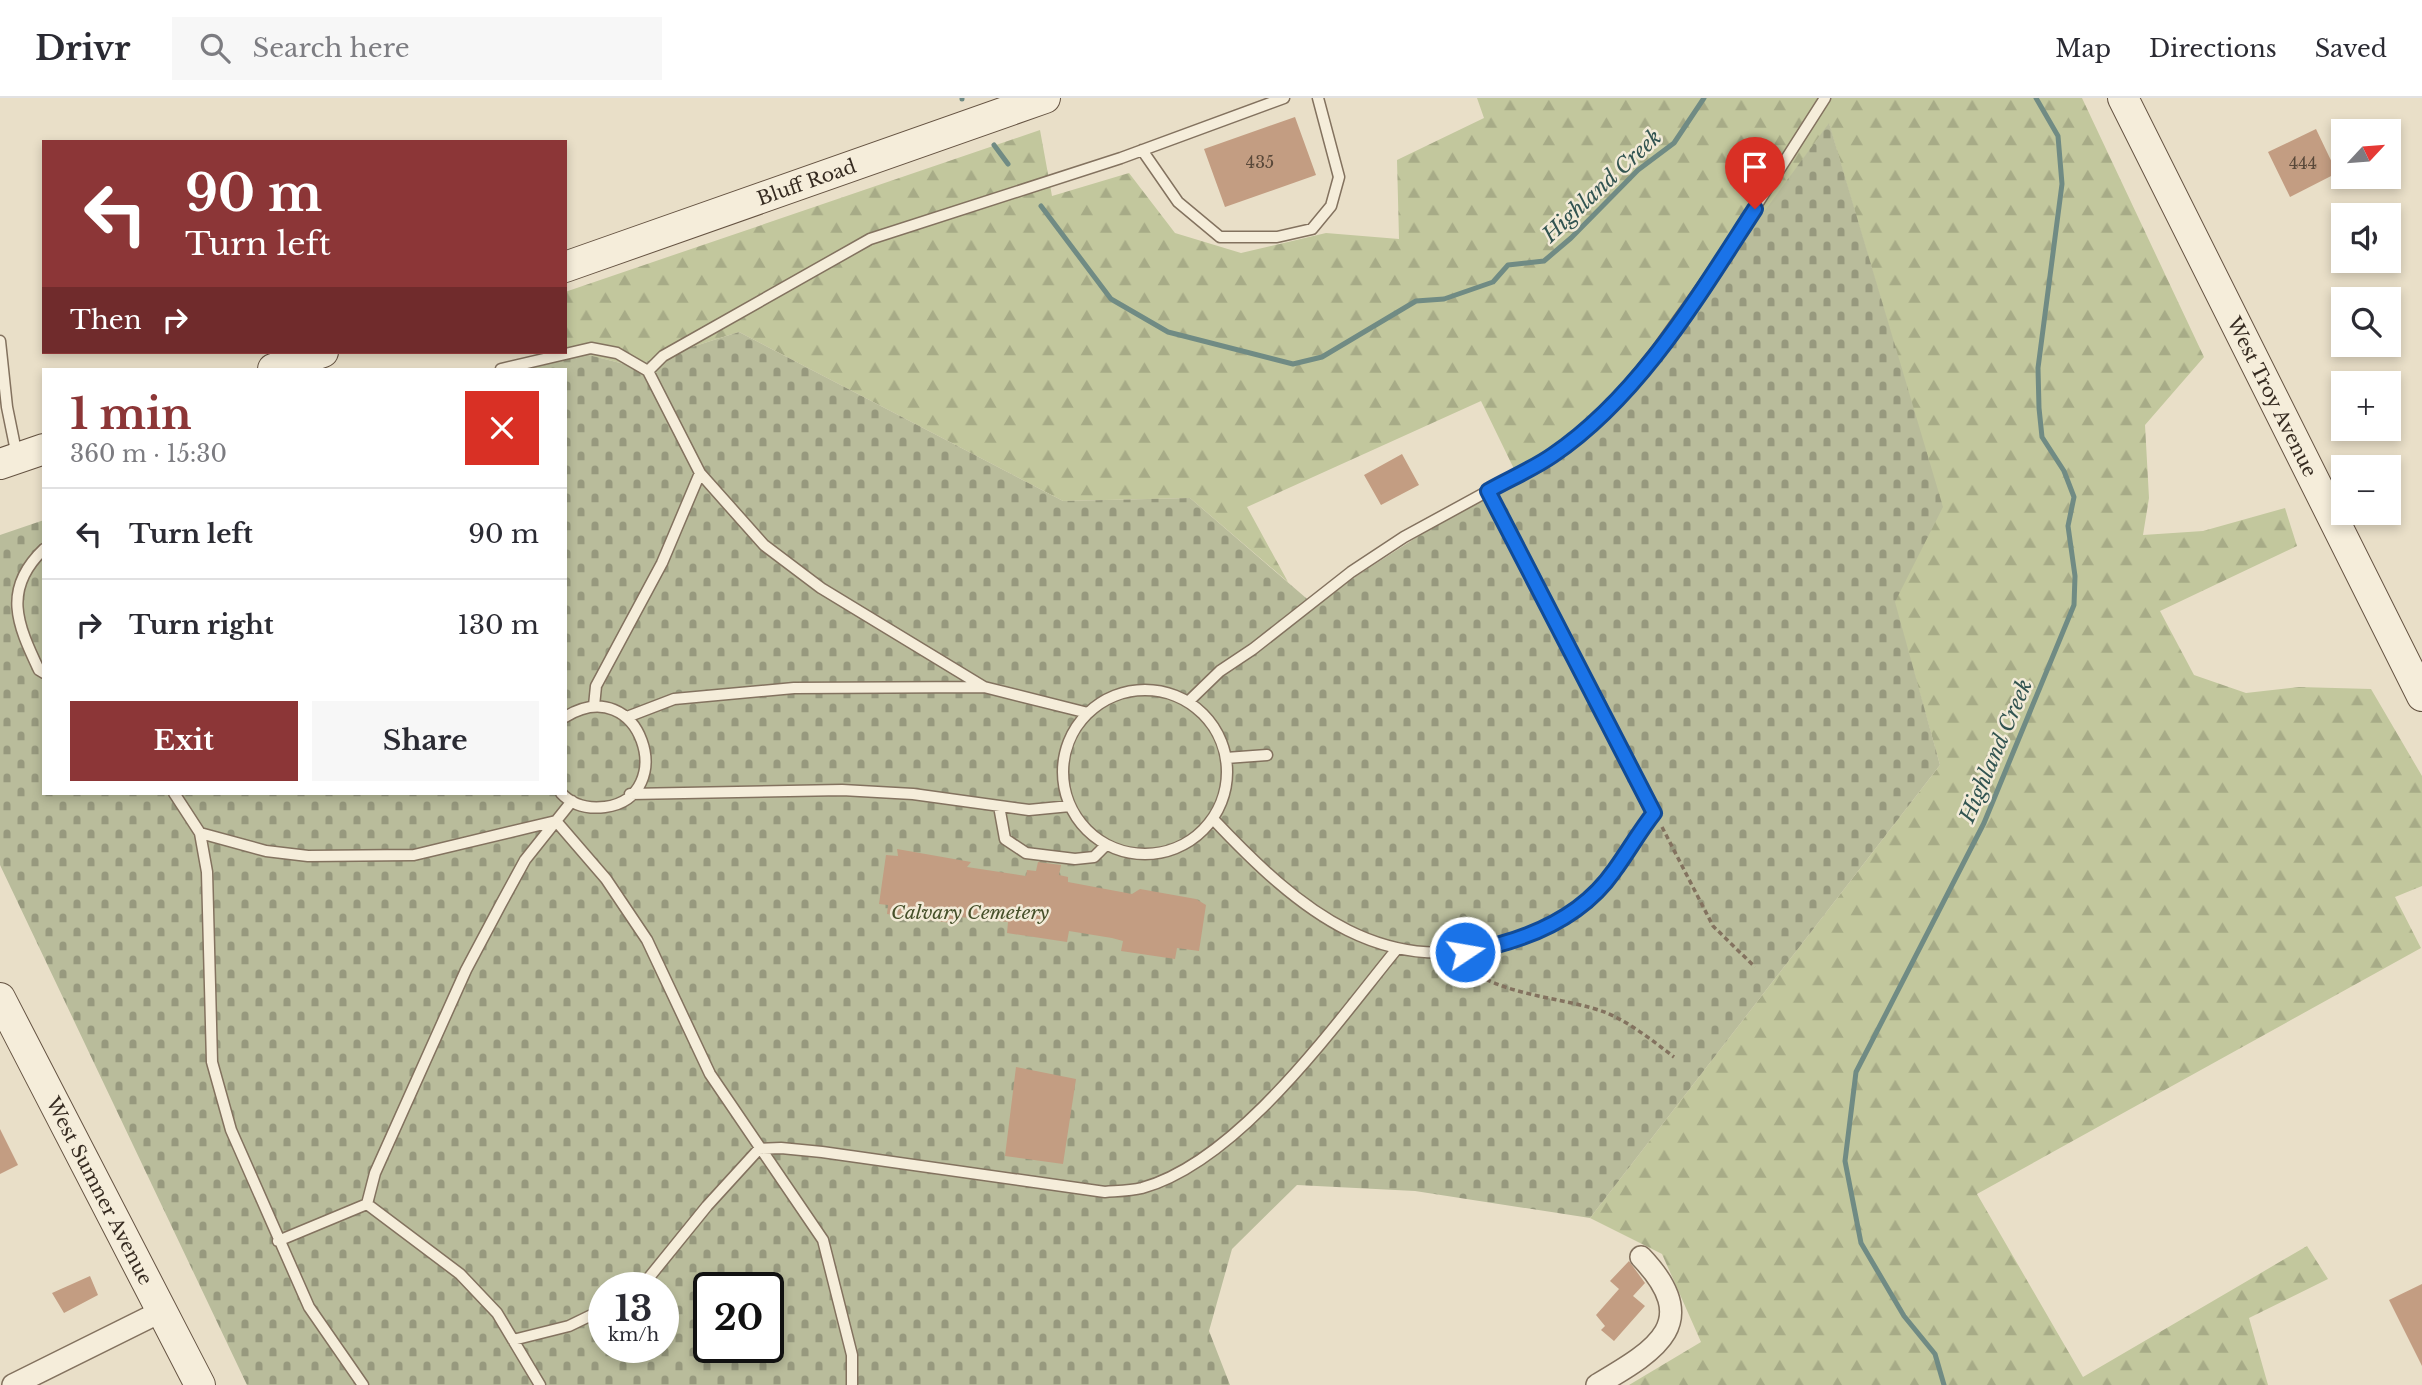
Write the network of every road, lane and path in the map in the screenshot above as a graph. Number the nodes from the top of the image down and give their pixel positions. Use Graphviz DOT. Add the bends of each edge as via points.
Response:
graph roads {
  1 [pos="1045,98"];
  2 [pos="1284,98"];
  3 [pos="1318,98"];
  4 [pos="1825,98"];
  5 [pos="2123,98"];
  6 [pos="1142,150"];
  7 [pos="567,266"];
  8 [pos="0,341"];
  9 [pos="317,354"];
  10 [pos="565,354"];
  11 [pos="567,354"];
  12 [pos="276,368"];
  13 [pos="505,368"];
  14 [pos="648,371"];
  15 [pos="20,457"];
  16 [pos="700,473"];
  17 [pos="1488,491"];
  18 [pos="42,551"];
  19 [pos="42,672"];
  20 [pos="984,687"];
  21 [pos="2422,696"];
  22 [pos="1188,702"];
  23 [pos="594,706"];
  24 [pos="1088,713"];
  25 [pos="567,716"];
  26 [pos="627,717"];
  27 [pos="1267,755"];
  28 [pos="1226,758"];
  29 [pos="630,794"];
  30 [pos="175,795"];
  31 [pos="564,795"];
  32 [pos="572,801"];
  33 [pos="999,806"];
  34 [pos="1070,806"];
  35 [pos="1654,813"];
  36 [pos="1213,819"];
  37 [pos="556,821"];
  38 [pos="200,833"];
  39 [pos="1106,845"];
  40 [pos="1396,950"];
  41 [pos="1465,952"];
  42 [pos="1755,967"];
  43 [pos="0,998"];
  44 [pos="1674,1057"];
  45 [pos="759,1149"];
  46 [pos="367,1204"];
  47 [pos="278,1241"];
  48 [pos="1641,1258"];
  49 [pos="653,1272"];
  50 [pos="162,1311"];
  51 [pos="588,1317"];
  52 [pos="513,1340"];
  53 [pos="13,1385"];
  54 [pos="200,1385"];
  55 [pos="363,1385"];
  56 [pos="540,1385"];
  57 [pos="852,1385"];
  58 [pos="1597,1385"];
  1 -- 7 [label="main road, Bluff Road"];
  2 -- 6 [label="lane"];
  3 -- 6 [label="lane" via="1339,177 1331,206 1312,229 1277,237 1220,237 1178,202"];
  4 -- 17 [label="lane" via="1728,250 1616,401 1554,455"];
  5 -- 21 [label="main road, West Troy Avenue"];
  6 -- 14 [label="lane" via="870,239 663,356"];
  8 -- 15 [label="lane" via="7,407"];
  9 -- 12 [label="main road"];
  10 -- 13 [label="lane"];
  11 -- 14 [label="lane" via="591,348 617,353"];
  14 -- 16 [label="lane"];
  16 -- 20 [label="lane" via="764,545 821,588"];
  16 -- 23 [label="lane" via="662,563 596,686"];
  17 -- 22 [label="lane" via="1351,572 1220,671"];
  17 -- 35 [label="lane"];
  18 -- 19 [label="lane" via="27,565 17,590 20,630"];
  20 -- 24 [label="lane"];
  20 -- 26 [label="lane" via="781,689 674,699"];
  22 -- 24 [label="lane" via="1163,692 1136,690 1110,697"];
  22 -- 28 [label="lane" via="1219,736"];
  23 -- 25 [label="lane"];
  23 -- 26 [label="lane"];
  24 -- 34 [label="lane" via="1071,737 1063,767"];
  26 -- 29 [label="lane" via="638,729 646,759 644,774"];
  27 -- 28 [label="lane"];
  28 -- 36 [label="lane" via="1223,800"];
  29 -- 32 [label="lane" via="610,806 594,808"];
  29 -- 33 [label="lane" via="842,790"];
  30 -- 38 [label="lane"];
  31 -- 32 [label="lane"];
  32 -- 37 [label="lane"];
  33 -- 34 [label="lane" via="1028,810"];
  33 -- 39 [label="lane" via="1005,839 1026,853 1074,859 1094,857"];
  34 -- 39 [label="lane" via="1085,828"];
  35 -- 41 [label="lane" via="1614,872 1584,906 1552,925 1494,947"];
  35 -- 42 [label="path" via="1713,926"];
  36 -- 39 [label="lane" via="1197,837 1153,855"];
  36 -- 40 [label="lane" via="1303,904 1359,936"];
  37 -- 38 [label="lane" via="414,855 308,856 266,851"];
  37 -- 45 [label="lane" via="606,880 647,940 710,1074"];
  37 -- 46 [label="lane" via="525,860 467,970 375,1172"];
  38 -- 47 [label="lane" via="207,872 212,1062 230,1130"];
  40 -- 41 [label="lane" via="1446,955"];
  40 -- 45 [label="lane" via="1314,1051 1252,1115 1185,1170 1141,1188 1105,1192 822,1152"];
  41 -- 44 [label="path" via="1466,964 1475,974 1606,1013"];
  43 -- 50 [label="main road, West Sumner Avenue"];
  45 -- 49 [label="lane"];
  45 -- 57 [label="lane" via="823,1240 852,1355"];
  46 -- 47 [label="lane"];
  46 -- 52 [label="lane" via="460,1274 498,1313"];
  47 -- 55 [label="lane" via="309,1307"];
  48 -- 58 [label="street" via="1664,1287 1671,1304 1670,1319 1658,1346"];
  50 -- 53 [label="street"];
  50 -- 54 [label="main road, West Sumner Avenue"];
  51 -- 52 [label="lane"];
  52 -- 56 [label="lane"];
}
